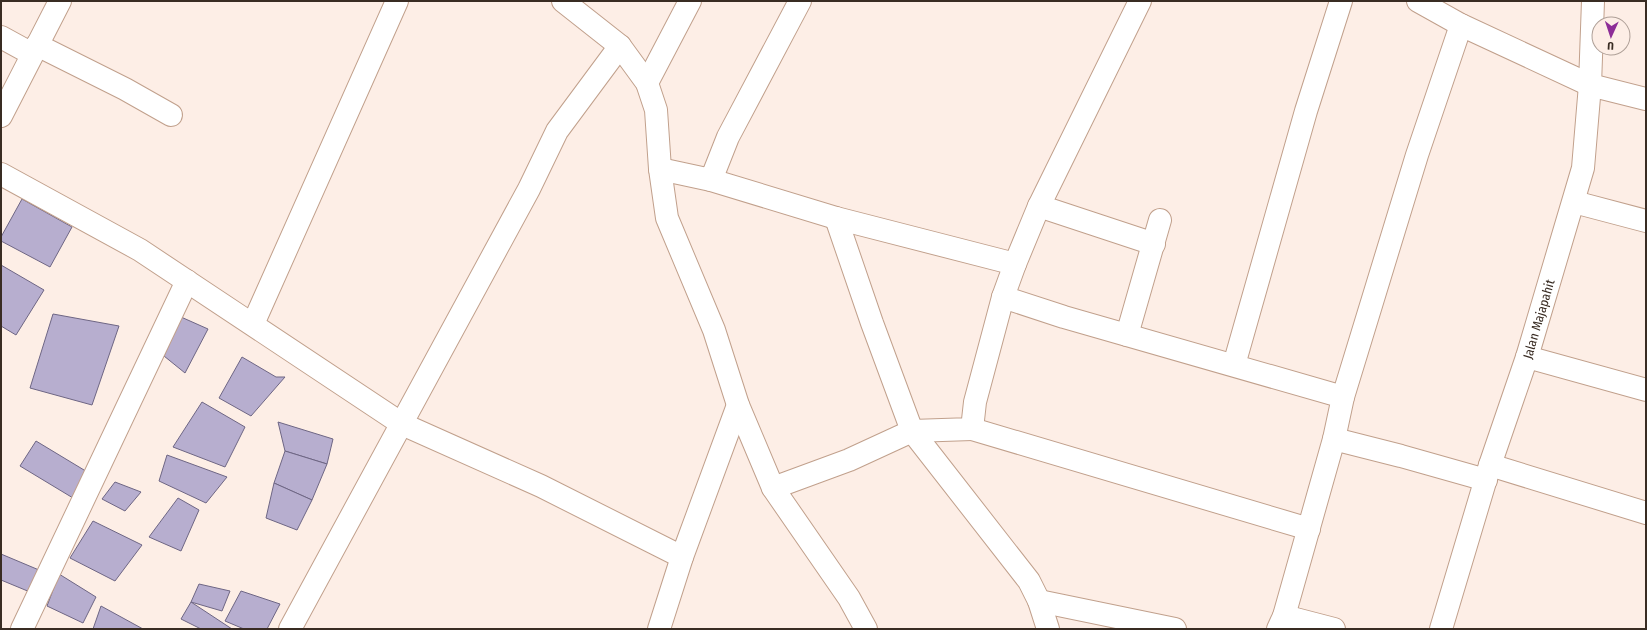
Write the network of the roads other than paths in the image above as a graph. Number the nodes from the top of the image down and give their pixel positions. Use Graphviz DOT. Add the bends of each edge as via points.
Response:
graph roads {
  1 [pos="60,1"];
  2 [pos="397,1"];
  3 [pos="563,1"];
  4 [pos="690,1"];
  5 [pos="800,1"];
  6 [pos="1140,1"];
  7 [pos="1341,1"];
  8 [pos="1418,1"];
  9 [pos="1593,1"];
  10 [pos="1461,25"];
  11 [pos="1,37"];
  12 [pos="620,46"];
  13 [pos="34,49"];
  14 [pos="647,83"];
  15 [pos="1590,85"];
  16 [pos="1646,99"];
  17 [pos="172,115"];
  18 [pos="1,116"];
  19 [pos="660,169"];
  20 [pos="1,174"];
  21 [pos="711,180"];
  22 [pos="1574,202"];
  23 [pos="1039,206"];
  24 [pos="836,218"];
  25 [pos="1160,220"];
  26 [pos="1646,221"];
  27 [pos="1154,244"];
  28 [pos="1015,264"];
  29 [pos="187,281"];
  30 [pos="1003,297"];
  31 [pos="253,324"];
  32 [pos="1127,335"];
  33 [pos="1527,357"];
  34 [pos="1234,365"];
  35 [pos="1646,390"];
  36 [pos="1343,397"];
  37 [pos="738,406"];
  38 [pos="402,424"];
  39 [pos="972,429"];
  40 [pos="912,431"];
  41 [pos="1334,439"];
  42 [pos="1488,473"];
  43 [pos="773,488"];
  44 [pos="1646,513"];
  45 [pos="1308,529"];
  46 [pos="682,557"];
  47 [pos="1039,601"];
  48 [pos="1281,622"];
  49 [pos="22,629"];
  50 [pos="290,629"];
  51 [pos="658,629"];
  52 [pos="866,629"];
  53 [pos="1048,629"];
  54 [pos="1175,629"];
  55 [pos="1334,629"];
  56 [pos="1441,629"];
  1 -- 13 [label="street"];
  2 -- 31 [label="street"];
  3 -- 12 [label="street"];
  4 -- 14 [label="street"];
  5 -- 21 [label="street" via="728,137"];
  6 -- 23 [label="street"];
  7 -- 34 [label="street" via="1306,111"];
  8 -- 10 [label="street"];
  9 -- 15 [label="street, Jalan Majapahit"];
  10 -- 15 [label="street"];
  10 -- 36 [label="street" via="1415,162"];
  11 -- 13 [label="street"];
  12 -- 14 [label="street"];
  12 -- 38 [label="street" via="557,131 529,189"];
  13 -- 17 [label="street" via="125,89"];
  13 -- 18 [label="street"];
  14 -- 19 [label="street" via="656,110"];
  15 -- 16 [label="street"];
  15 -- 22 [label="street, Jalan Majapahit" via="1583,168"];
  19 -- 21 [label="street"];
  19 -- 37 [label="street" via="667,218 714,330"];
  20 -- 29 [label="street" via="140,250"];
  21 -- 24 [label="street"];
  22 -- 26 [label="street"];
  22 -- 33 [label="street, Jalan Majapahit"];
  23 -- 27 [label="street"];
  23 -- 28 [label="street"];
  24 -- 28 [label="street"];
  24 -- 40 [label="street"];
  25 -- 27 [label="street"];
  27 -- 32 [label="street"];
  28 -- 30 [label="street"];
  29 -- 31 [label="street"];
  29 -- 49 [label="street"];
  30 -- 32 [label="street"];
  30 -- 39 [label="street" via="975,402"];
  31 -- 38 [label="street"];
  32 -- 34 [label="street"];
  33 -- 35 [label="street"];
  33 -- 42 [label="street, Jalan Majapahit"];
  34 -- 36 [label="street"];
  36 -- 41 [label="street"];
  37 -- 43 [label="street"];
  37 -- 46 [label="street"];
  38 -- 46 [label="street" via="541,486"];
  38 -- 50 [label="street"];
  39 -- 40 [label="street"];
  39 -- 45 [label="street"];
  40 -- 43 [label="street" via="849,460"];
  40 -- 47 [label="street" via="1029,581"];
  41 -- 42 [label="street" via="1401,456"];
  41 -- 45 [label="street"];
  42 -- 44 [label="street"];
  42 -- 56 [label="street, Jalan Majapahit"];
  43 -- 52 [label="street" via="849,598"];
  45 -- 48 [label="street"];
  46 -- 51 [label="street"];
  47 -- 53 [label="street"];
  47 -- 54 [label="street"];
  48 -- 55 [label="street"];
}
